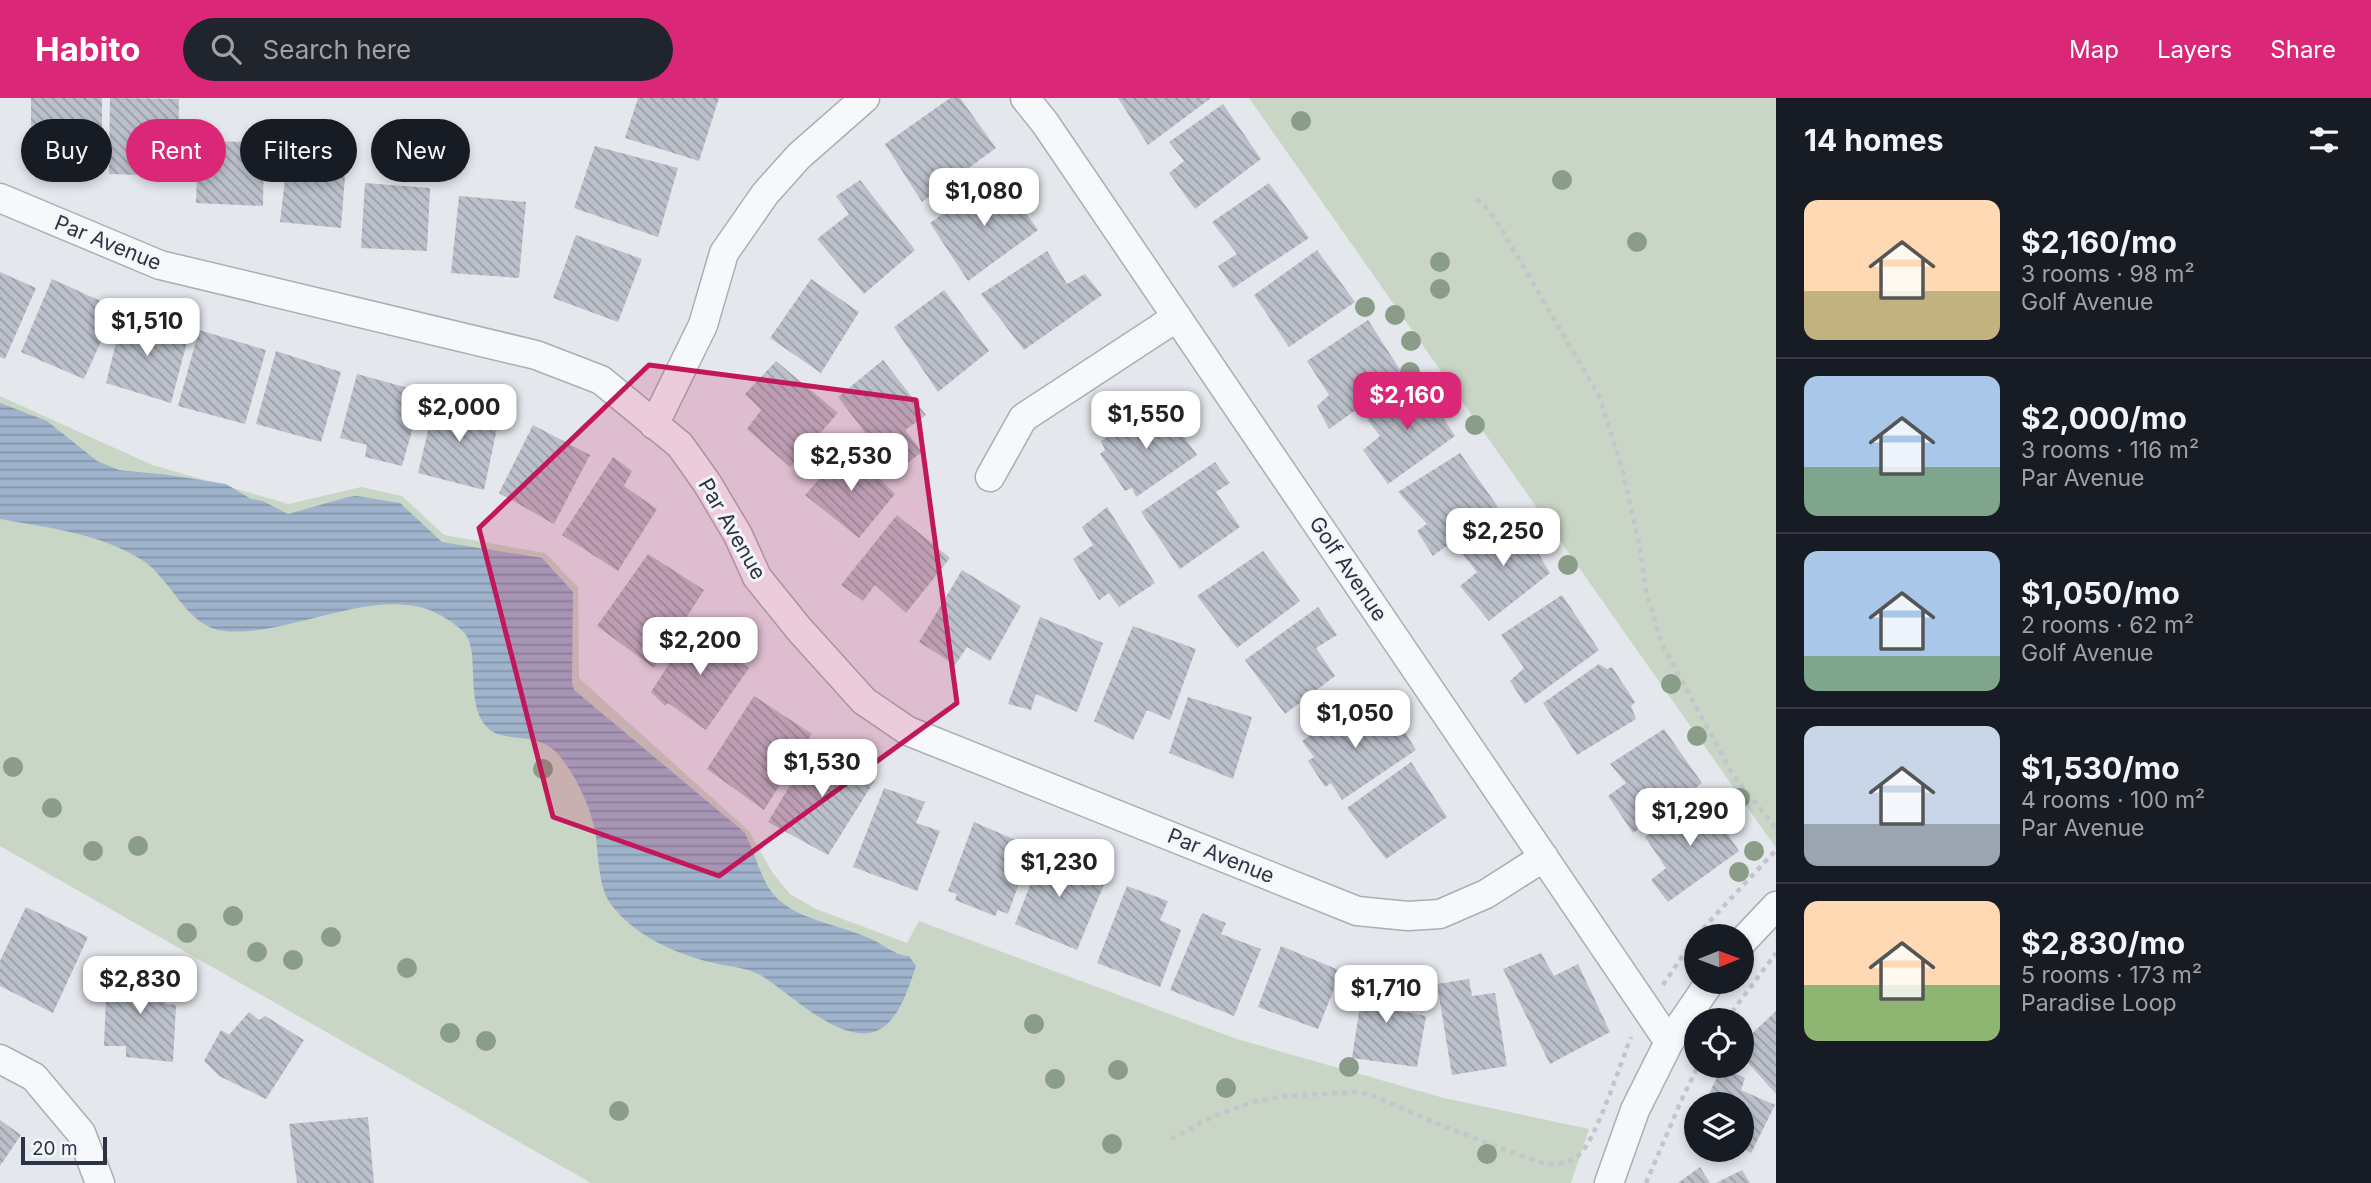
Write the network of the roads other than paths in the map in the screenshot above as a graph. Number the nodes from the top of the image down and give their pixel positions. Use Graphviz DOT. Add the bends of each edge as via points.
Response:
graph roads {
  1 [pos="865,98"];
  2 [pos="1025,98"];
  3 [pos="0,198"];
  4 [pos="1177,317"];
  5 [pos="654,425"];
  6 [pos="989,477"];
  7 [pos="1544,858"];
  8 [pos="1776,906"];
  9 [pos="1754,929"];
  10 [pos="1702,994"];
  11 [pos="1669,1042"];
  12 [pos="0,1059"];
  13 [pos="100,1183"];
  14 [pos="1609,1183"];
  1 -- 5 [label="street" via="799,156 765,194 724,253 703,325"];
  2 -- 4 [label="street, Golf Avenue"];
  3 -- 5 [label="street, Par Avenue" via="160,265 536,355 601,380"];
  4 -- 6 [label="street" via="1023,418"];
  4 -- 7 [label="street, Golf Avenue"];
  5 -- 7 [label="street, Par Avenue" via="687,454 738,535 757,577 799,629 864,701 908,731 1357,911 1440,914 1486,894"];
  7 -- 11 [label="street, Golf Avenue"];
  8 -- 9 [label="street"];
  10 -- 11 [label="street"];
  11 -- 14 [label="street" via="1635,1110"];
  12 -- 13 [label="street" via="34,1077 81,1133"];
}
